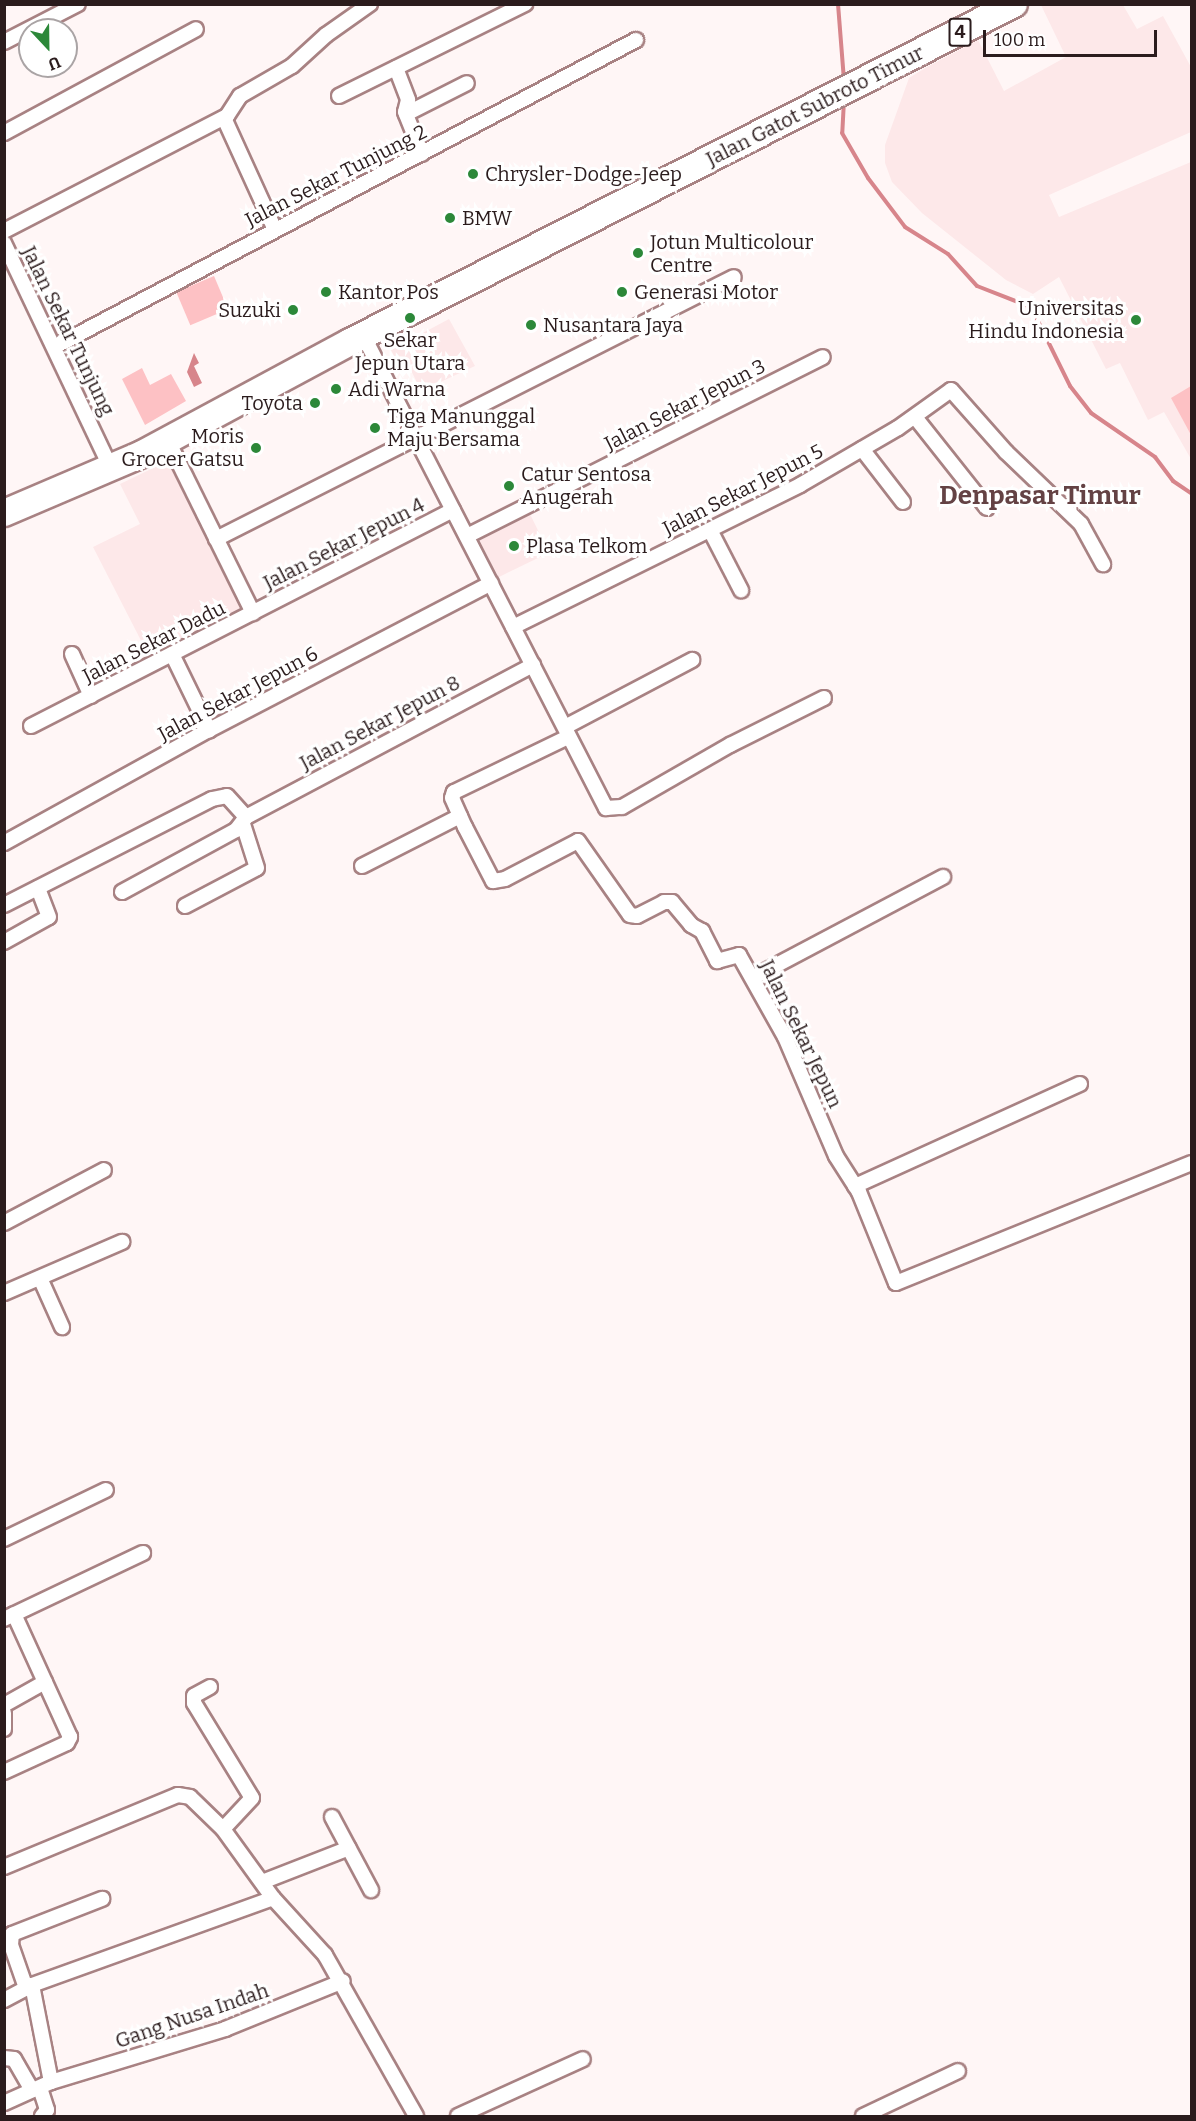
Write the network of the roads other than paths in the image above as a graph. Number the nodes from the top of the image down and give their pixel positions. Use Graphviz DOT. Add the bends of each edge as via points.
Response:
graph roads {
  1 [pos="78,4"];
  2 [pos="370,4"];
  3 [pos="525,4"];
  4 [pos="1014,4"];
  5 [pos="196,29"];
  6 [pos="636,40"];
  7 [pos="4,42"];
  8 [pos="396,68"];
  9 [pos="467,83"];
  10 [pos="339,96"];
  11 [pos="406,114"];
  12 [pos="224,118"];
  13 [pos="4,133"];
  14 [pos="422,154"];
  15 [pos="275,230"];
  16 [pos="4,231"];
  17 [pos="4,243"];
  18 [pos="734,277"];
  19 [pos="363,335"];
  20 [pos="54,347"];
  21 [pos="824,357"];
  22 [pos="915,417"];
  23 [pos="417,439"];
  24 [pos="168,441"];
  25 [pos="862,449"];
  26 [pos="111,468"];
  27 [pos="903,502"];
  28 [pos="987,508"];
  29 [pos="453,510"];
  30 [pos="4,513"];
  31 [pos="710,530"];
  32 [pos="467,536"];
  33 [pos="216,539"];
  34 [pos="1104,564"];
  35 [pos="491,583"];
  36 [pos="741,590"];
  37 [pos="253,613"];
  38 [pos="513,627"];
  39 [pos="72,654"];
  40 [pos="172,654"];
  41 [pos="692,660"];
  42 [pos="533,665"];
  43 [pos="91,696"];
  44 [pos="824,698"];
  45 [pos="31,726"];
  46 [pos="210,730"];
  47 [pos="567,732"];
  48 [pos="460,816"];
  49 [pos="245,820"];
  50 [pos="4,843"];
  51 [pos="362,866"];
  52 [pos="943,877"];
  53 [pos="38,888"];
  54 [pos="122,892"];
  55 [pos="4,905"];
  56 [pos="185,906"];
  57 [pos="4,942"];
  58 [pos="754,977"];
  59 [pos="1080,1084"];
  60 [pos="1191,1163"];
  61 [pos="104,1170"];
  62 [pos="855,1186"];
  63 [pos="4,1223"];
  64 [pos="122,1242"];
  65 [pos="40,1278"];
  66 [pos="4,1293"];
  67 [pos="62,1327"];
  68 [pos="106,1490"];
  69 [pos="6,1533"];
  70 [pos="142,1553"];
  71 [pos="9,1617"];
  72 [pos="45,1682"];
  73 [pos="210,1687"];
  74 [pos="4,1705"];
  75 [pos="4,1713"];
  76 [pos="4,1729"];
  77 [pos="4,1772"];
  78 [pos="332,1817"];
  79 [pos="223,1829"];
  80 [pos="349,1848"];
  81 [pos="4,1868"];
  82 [pos="262,1882"];
  83 [pos="371,1890"];
  84 [pos="273,1898"];
  85 [pos="102,1899"];
  86 [pos="343,1981"];
  87 [pos="29,1987"];
  88 [pos="4,2000"];
  89 [pos="4,2058"];
  90 [pos="583,2059"];
  91 [pos="958,2071"];
  92 [pos="41,2087"];
  93 [pos="4,2103"];
  94 [pos="42,2116"];
  95 [pos="417,2116"];
  96 [pos="458,2116"];
  97 [pos="862,2116"];
  1 -- 7 [label="street"];
  2 -- 12 [label="street" via="326,35 292,66 240,96"];
  3 -- 8 [label="street"];
  4 -- 19 [label="highway, Jalan Gatot Subroto Timur / 4"];
  5 -- 13 [label="street"];
  6 -- 14 [label="street, Jalan Sekar Tunjung 2"];
  8 -- 10 [label="street"];
  8 -- 11 [label="street" via="408,100"];
  9 -- 11 [label="street"];
  11 -- 14 [label="street"];
  12 -- 15 [label="street"];
  12 -- 16 [label="street"];
  14 -- 15 [label="street, Jalan Sekar Tunjung 2"];
  15 -- 20 [label="street, Jalan Sekar Tunjung 2"];
  17 -- 20 [label="street, Jalan Sekar Tunjung"];
  18 -- 23 [label="street"];
  19 -- 23 [label="street"];
  19 -- 24 [label="highway, Jalan Gatot Subroto Timur / 4"];
  20 -- 26 [label="street, Jalan Sekar Tunjung"];
  21 -- 32 [label="street, Jalan Sekar Jepun 3"];
  22 -- 25 [label="street, Jalan Sekar Jepun 5"];
  22 -- 28 [label="street"];
  22 -- 34 [label="street, Jalan Sekar Jepun 5" via="951,390 1081,525"];
  23 -- 29 [label="street"];
  23 -- 33 [label="street"];
  24 -- 26 [label="highway, Jalan Gatot Subroto Timur / 4"];
  24 -- 33 [label="street, Jalan Sekar Dadu"];
  25 -- 27 [label="street"];
  25 -- 31 [label="street, Jalan Sekar Jepun 5"];
  26 -- 30 [label="highway, Jalan Gatot Subroto Timur / 4"];
  29 -- 32 [label="street"];
  29 -- 37 [label="street, Jalan Sekar Jepun 4"];
  31 -- 36 [label="street"];
  31 -- 38 [label="street, Jalan Sekar Jepun 5"];
  32 -- 35 [label="street"];
  33 -- 37 [label="street, Jalan Sekar Dadu"];
  35 -- 38 [label="street"];
  35 -- 46 [label="street, Jalan Sekar Jepun 6"];
  37 -- 40 [label="street, Jalan Sekar Dadu"];
  38 -- 42 [label="street"];
  39 -- 43 [label="street"];
  40 -- 43 [label="street, Jalan Sekar Dadu"];
  40 -- 46 [label="street"];
  41 -- 47 [label="street"];
  42 -- 47 [label="street"];
  42 -- 49 [label="street, Jalan Sekar Jepun 8"];
  43 -- 45 [label="street, Jalan Sekar Dadu"];
  44 -- 47 [label="street" via="613,811 602,802"];
  46 -- 50 [label="street, Jalan Sekar Jepun 6"];
  47 -- 48 [label="street, Jalan Sekar Jepun" via="456,791 452,798"];
  48 -- 51 [label="street"];
  48 -- 58 [label="street, Jalan Sekar Jepun" via="493,881 505,879 578,841 630,915 637,916 664,902 675,903 691,925 702,931 717,961 739,955"];
  49 -- 53 [label="street" via="227,796 212,799"];
  49 -- 54 [label="street, Jalan Sekar Jepun 8"];
  49 -- 56 [label="street" via="257,868"];
  52 -- 58 [label="street"];
  53 -- 55 [label="street"];
  53 -- 57 [label="street" via="49,917"];
  58 -- 62 [label="street, Jalan Sekar Jepun" via="836,1156"];
  59 -- 62 [label="street"];
  60 -- 62 [label="street, Jalan Sekar Jepun" via="896,1283"];
  61 -- 63 [label="street"];
  64 -- 65 [label="street"];
  65 -- 66 [label="street"];
  65 -- 67 [label="street"];
  68 -- 69 [label="street"];
  70 -- 71 [label="street"];
  71 -- 72 [label="street"];
  72 -- 74 [label="street"];
  72 -- 77 [label="street" via="70,1737 67,1743"];
  73 -- 79 [label="street" via="194,1696 194,1703 252,1798"];
  75 -- 76 [label="street"];
  78 -- 80 [label="street"];
  79 -- 81 [label="street" via="190,1797 178,1795"];
  79 -- 82 [label="street"];
  80 -- 82 [label="street"];
  80 -- 83 [label="street"];
  82 -- 84 [label="street"];
  84 -- 86 [label="street" via="325,1955"];
  84 -- 87 [label="street"];
  85 -- 87 [label="street" via="12,1934 10,1945"];
  86 -- 92 [label="street, Gang Nusa Indah" via="225,2029"];
  86 -- 95 [label="street"];
  87 -- 88 [label="street"];
  87 -- 92 [label="street"];
  89 -- 92 [label="street" via="14,2059"];
  90 -- 96 [label="street"];
  91 -- 97 [label="street"];
  92 -- 93 [label="street, Gang Nusa Indah"];
  92 -- 94 [label="street" via="47,2110"];
}
